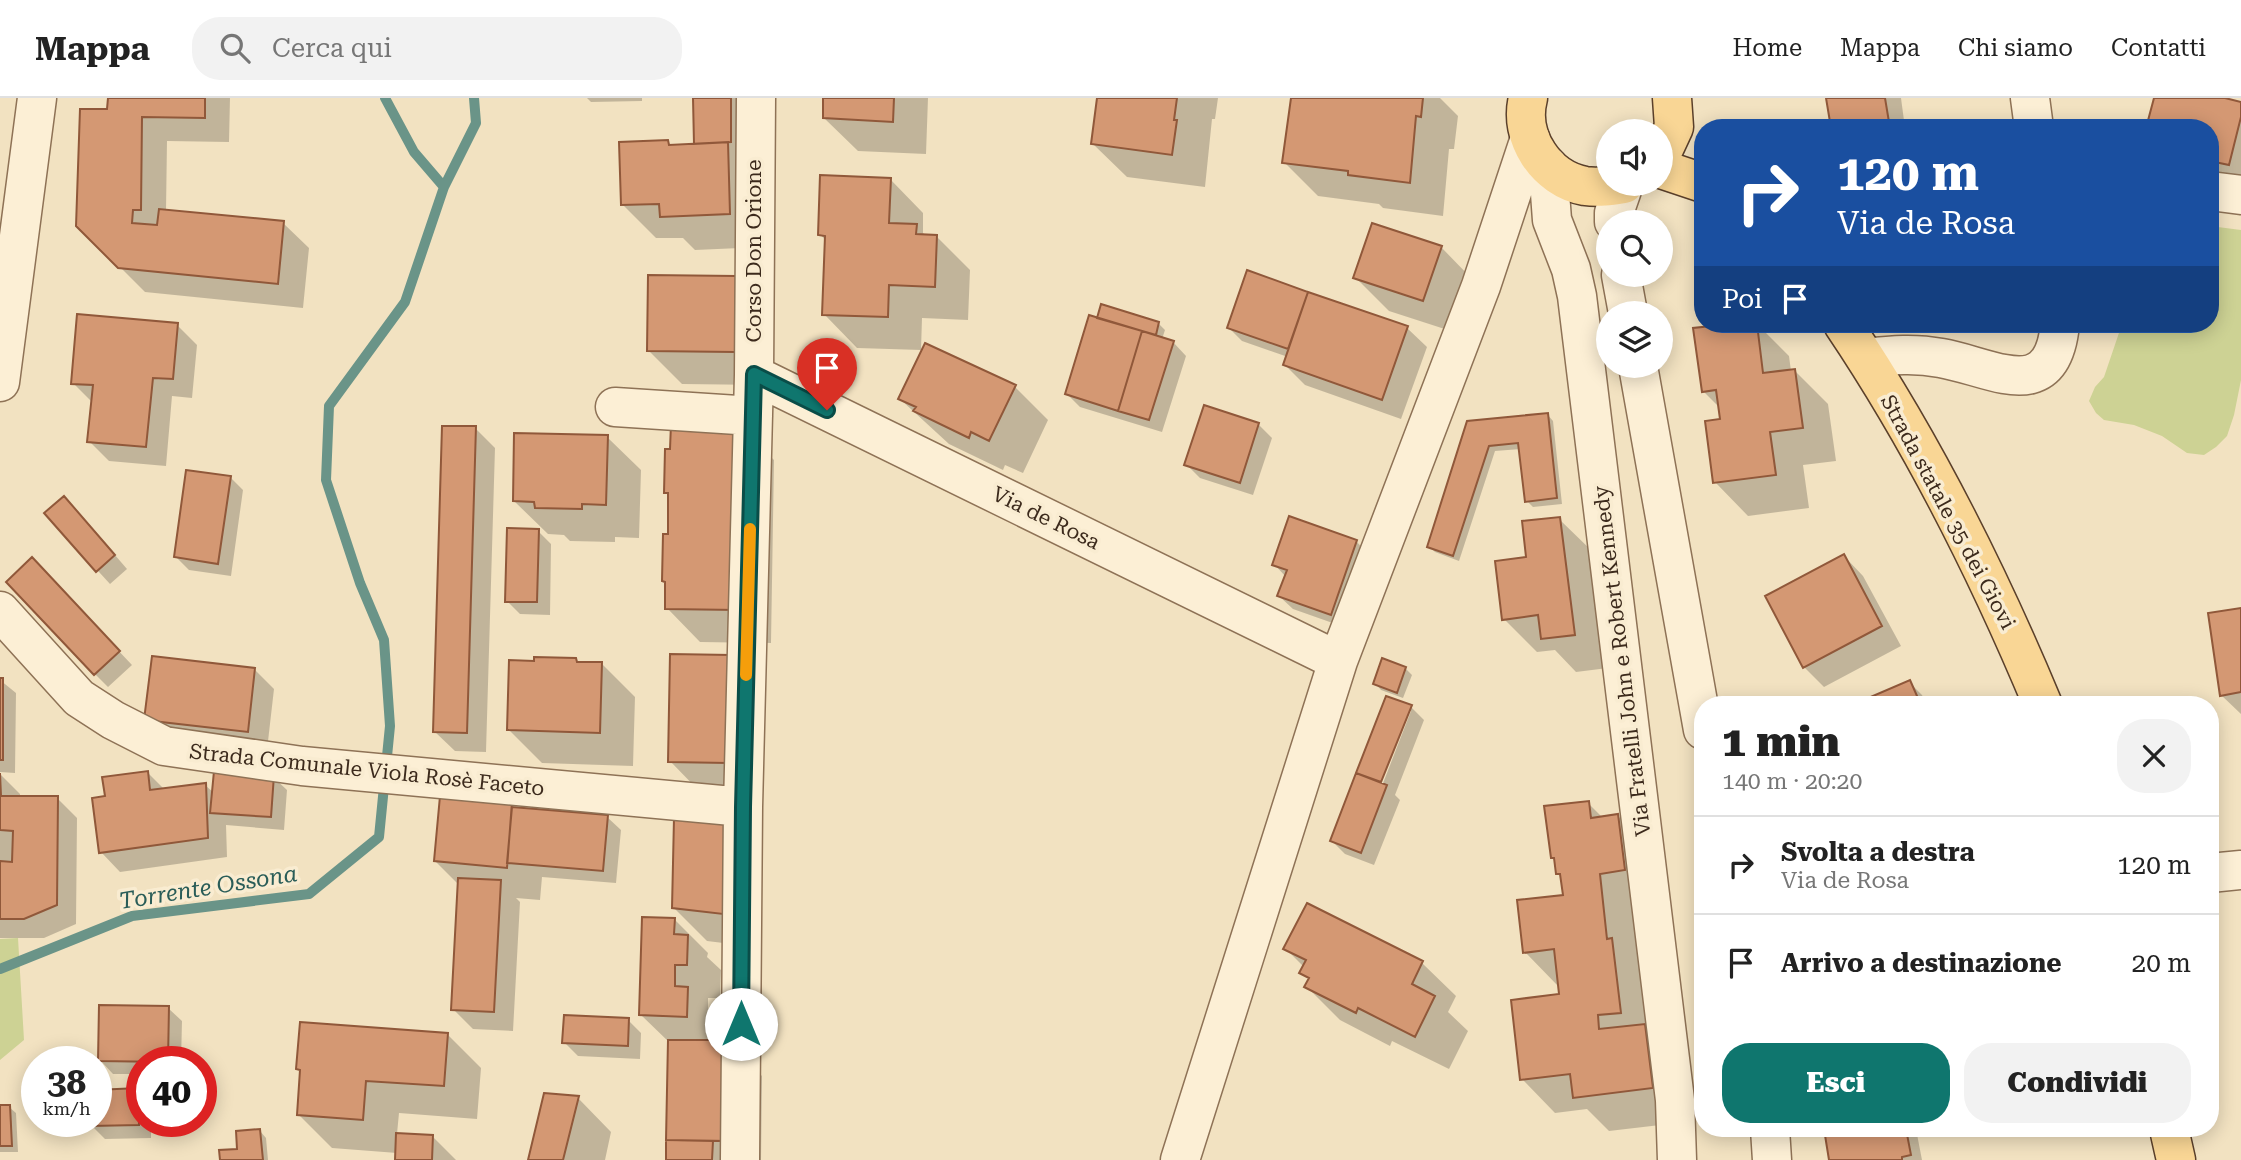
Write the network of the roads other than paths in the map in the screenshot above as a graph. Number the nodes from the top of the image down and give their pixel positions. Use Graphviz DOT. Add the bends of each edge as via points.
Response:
graph roads {
  1 [pos="37,98"];
  2 [pos="756,98"];
  3 [pos="1528,98"];
  4 [pos="2030,98"];
  5 [pos="1673,101"];
  6 [pos="2033,119"];
  7 [pos="1694,120"];
  8 [pos="1673,130"];
  9 [pos="1539,152"];
  10 [pos="1673,173"];
  11 [pos="1694,180"];
  12 [pos="1596,187"];
  13 [pos="2219,192"];
  14 [pos="2241,195"];
  15 [pos="1552,220"];
  16 [pos="1491,256"];
  17 [pos="1849,333"];
  18 [pos="2063,333"];
  19 [pos="1866,358"];
  20 [pos="754,374"];
  21 [pos="1639,378"];
  22 [pos="0,382"];
  23 [pos="615,407"];
  24 [pos="753,416"];
  25 [pos="0,611"];
  26 [pos="1338,661"];
  27 [pos="1697,696"];
  28 [pos="2038,696"];
  29 [pos="743,807"];
  30 [pos="2241,870"];
  31 [pos="2219,872"];
  32 [pos="1771,1137"];
  33 [pos="2171,1137"];
  34 [pos="740,1160"];
  35 [pos="1180,1160"];
  36 [pos="1678,1160"];
  37 [pos="1772,1160"];
  38 [pos="2176,1160"];
  1 -- 22 [label="street"];
  2 -- 20 [label="street, Corso Don Orione"];
  3 -- 9 [label="main road" via="1526,120"];
  4 -- 6 [label="street"];
  5 -- 7 [label="main road"];
  5 -- 8 [label="main road"];
  9 -- 12 [label="main road" via="1564,179"];
  9 -- 15 [label="street, Via Fratelli John e Robert Kennedy"];
  9 -- 16 [label="street"];
  10 -- 11 [label="main road"];
  13 -- 14 [label="street"];
  15 -- 16 [label="street" via="1524,218"];
  15 -- 36 [label="street, Via Fratelli John e Robert Kennedy" via="1577,296 1675,1100"];
  16 -- 26 [label="street"];
  17 -- 19 [label="main road, Strada statale 35 dei Giovi"];
  18 -- 19 [label="street" via="2048,364 2031,375 2015,377 1912,353"];
  19 -- 28 [label="main road, Strada statale 35 dei Giovi" via="1954,513"];
  20 -- 24 [label="street, Corso Don Orione"];
  20 -- 26 [label="street, Via de Rosa"];
  21 -- 27 [label="street"];
  23 -- 24 [label="street"];
  24 -- 29 [label="street, Corso Don Orione"];
  25 -- 29 [label="street, Strada Comunale Viola Rosè Faceto" via="79,698 164,746 283,764"];
  26 -- 35 [label="street"];
  29 -- 34 [label="street, Corso Don Orione"];
  30 -- 31 [label="street"];
  32 -- 37 [label="street"];
  33 -- 38 [label="main road"];
}
